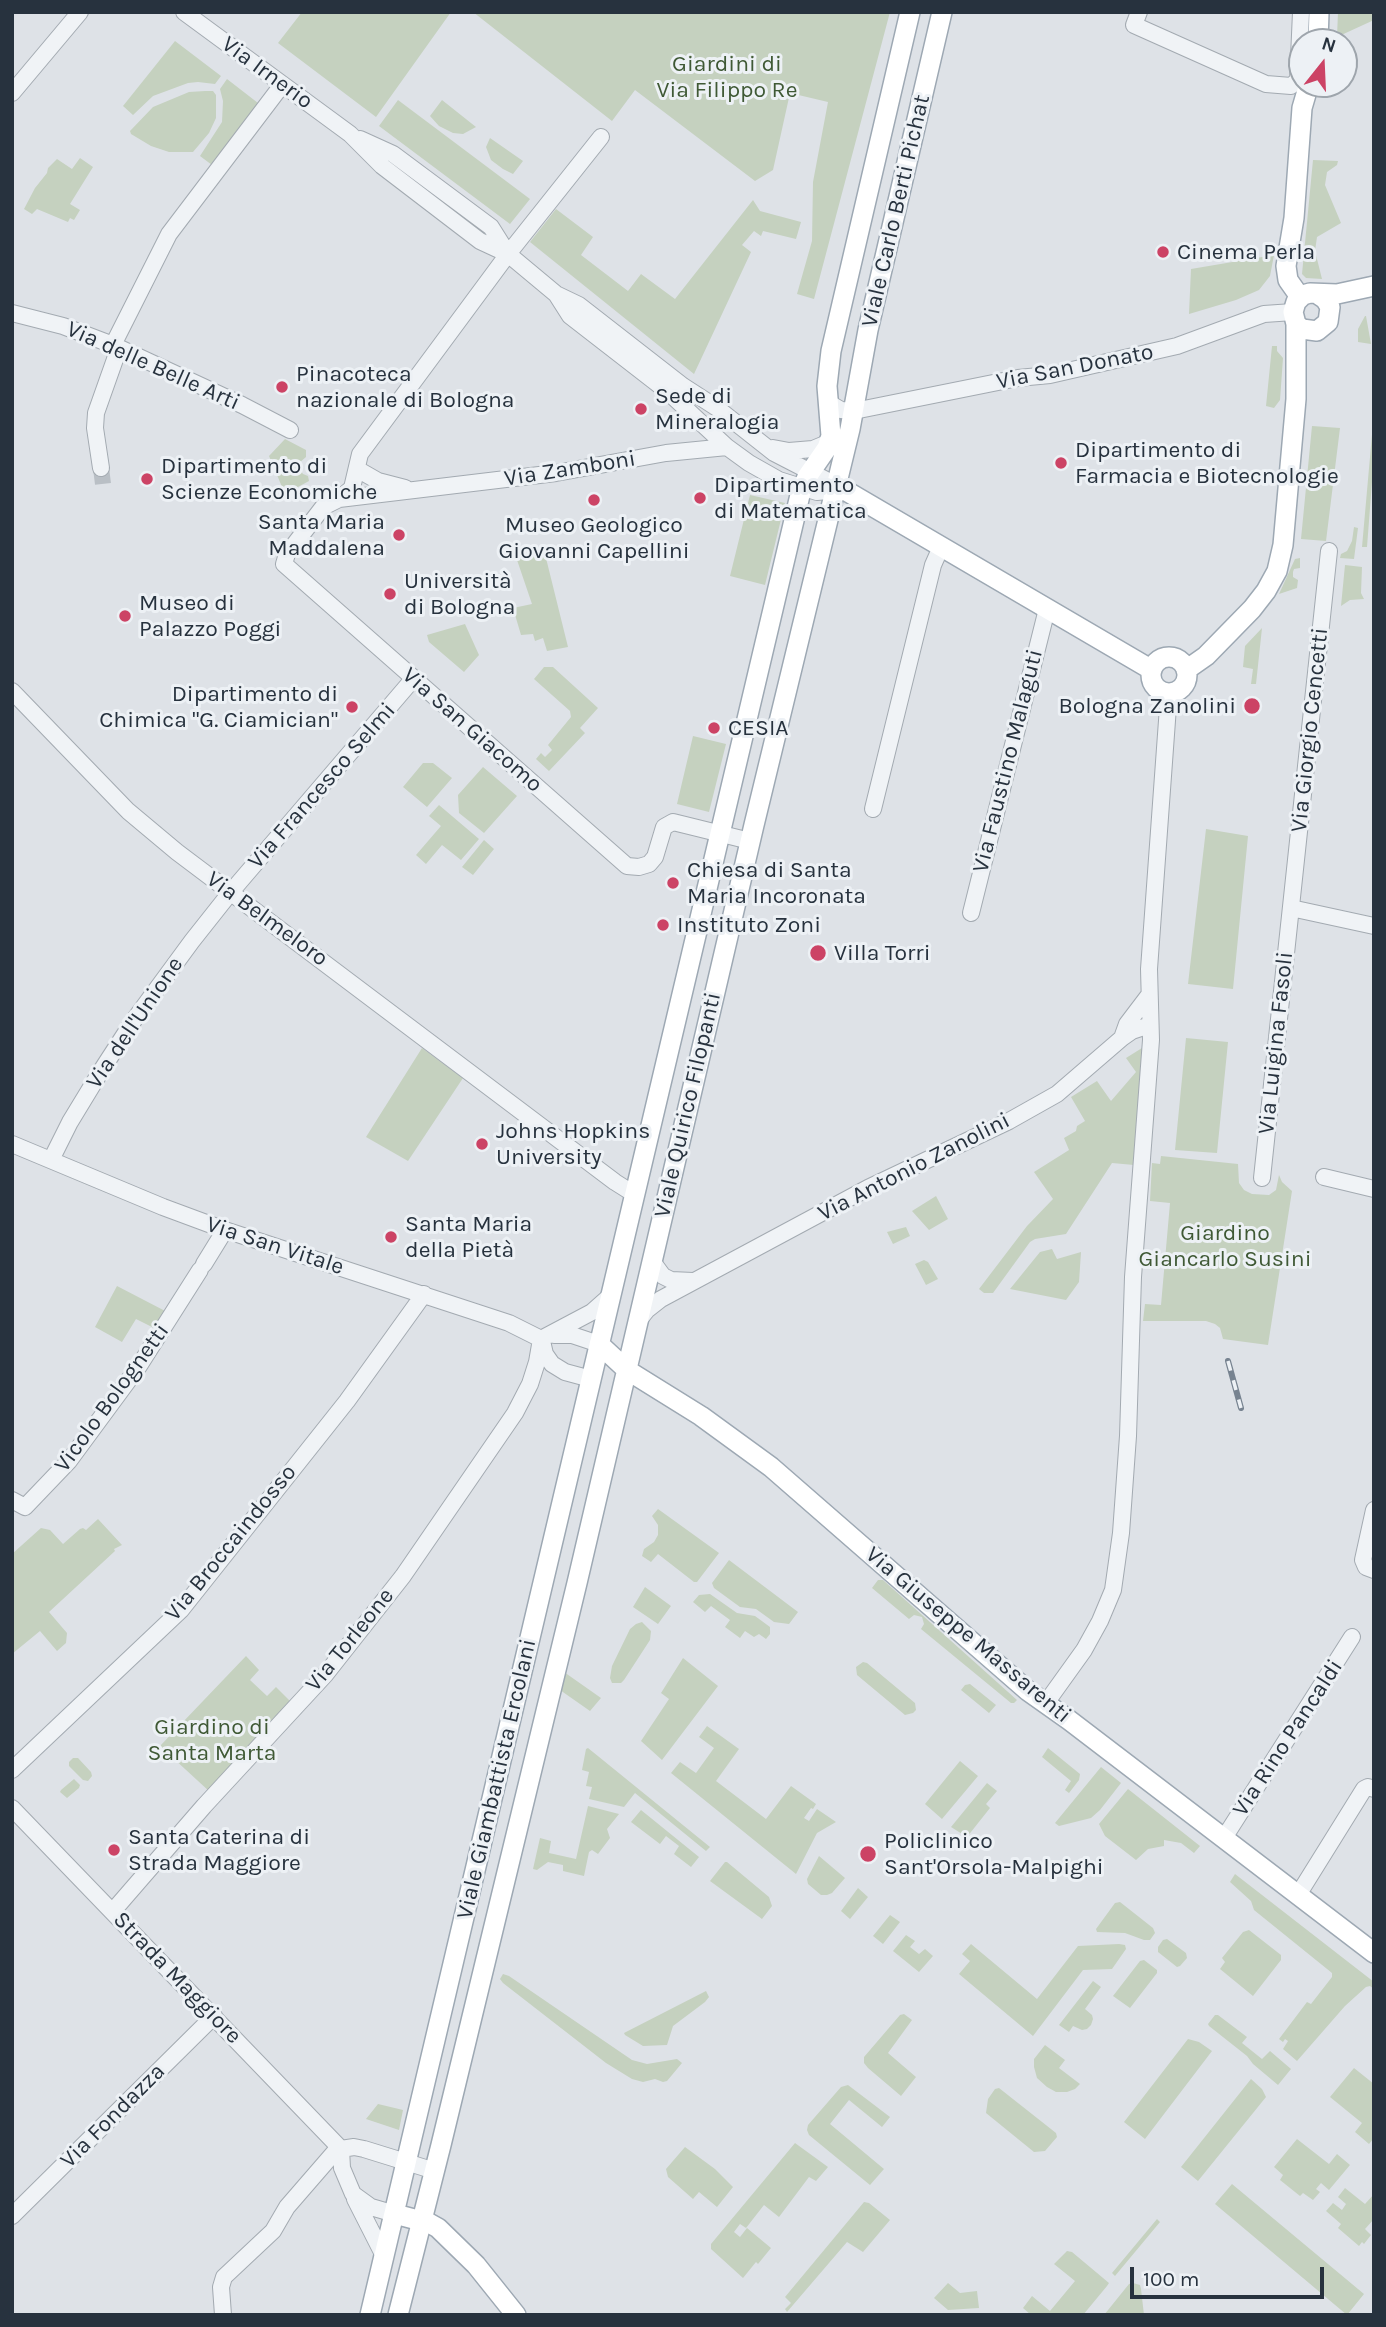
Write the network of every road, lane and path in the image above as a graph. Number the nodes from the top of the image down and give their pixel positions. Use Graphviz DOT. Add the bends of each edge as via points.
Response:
graph roads {
  1 [pos="80,12"];
  2 [pos="184,12"];
  3 [pos="909,12"];
  4 [pos="942,12"];
  5 [pos="1139,12"];
  6 [pos="1301,12"];
  7 [pos="282,85"];
  8 [pos="12,93"];
  9 [pos="1305,98"];
  10 [pos="885,119"];
  11 [pos="916,126"];
  12 [pos="601,137"];
  13 [pos="508,254"];
  14 [pos="1373,292"];
  15 [pos="1302,307"];
  16 [pos="12,313"];
  17 [pos="1326,322"];
  18 [pos="116,346"];
  19 [pos="678,392"];
  20 [pos="1296,399"];
  21 [pos="829,403"];
  22 [pos="854,411"];
  23 [pos="290,430"];
  24 [pos="831,436"];
  25 [pos="762,444"];
  26 [pos="727,447"];
  27 [pos="101,468"];
  28 [pos="357,469"];
  29 [pos="806,480"];
  30 [pos="836,485"];
  31 [pos="414,490"];
  32 [pos="334,501"];
  33 [pos="941,547"];
  34 [pos="1329,551"];
  35 [pos="1047,609"];
  36 [pos="1152,670"];
  37 [pos="1186,670"];
  38 [pos="414,678"];
  39 [pos="12,691"];
  40 [pos="1169,693"];
  41 [pos="873,808"];
  42 [pos="720,834"];
  43 [pos="750,841"];
  44 [pos="230,893"];
  45 [pos="1291,908"];
  46 [pos="971,913"];
  47 [pos="1374,926"];
  48 [pos="1149,995"];
  49 [pos="1150,1025"];
  50 [pos="1122,1038"];
  51 [pos="12,1144"];
  52 [pos="51,1160"];
  53 [pos="1324,1177"];
  54 [pos="1262,1178"];
  55 [pos="1374,1189"];
  56 [pos="634,1194"];
  57 [pos="225,1230"];
  58 [pos="652,1261"];
  59 [pos="696,1281"];
  60 [pos="424,1294"];
  61 [pos="610,1296"];
  62 [pos="639,1320"];
  63 [pos="546,1337"];
  64 [pos="599,1344"];
  65 [pos="627,1370"];
  66 [pos="591,1379"];
  67 [pos="12,1500"];
  68 [pos="1374,1510"];
  69 [pos="1369,1567"];
  70 [pos="1352,1637"];
  71 [pos="1046,1703"];
  72 [pos="12,1770"];
  73 [pos="1374,1789"];
  74 [pos="12,1808"];
  75 [pos="1224,1838"];
  76 [pos="1298,1895"];
  77 [pos="113,1911"];
  78 [pos="1373,1952"];
  79 [pos="214,2016"];
  80 [pos="340,2148"];
  81 [pos="406,2163"];
  82 [pos="435,2171"];
  83 [pos="353,2194"];
  84 [pos="395,2214"];
  85 [pos="12,2216"];
  86 [pos="421,2221"];
  87 [pos="384,2256"];
  88 [pos="376,2292"];
  89 [pos="400,2306"];
  90 [pos="223,2315"];
  91 [pos="370,2315"];
  92 [pos="516,2315"];
  1 -- 8 [label="street"];
  2 -- 7 [label="street, Via Irnerio"];
  3 -- 10 [label="main road, Viale Carlo Berti Pichat"];
  4 -- 11 [label="main road, Viale Carlo Berti Pichat"];
  5 -- 6 [label="street" via="1134,25 1266,84 1291,86 1298,80"];
  7 -- 13 [label="street, Via Irnerio" via="350,134 393,154 491,227"];
  7 -- 18 [label="street" via="169,234"];
  9 -- 15 [label="main road" via="1286,266"];
  10 -- 11 [label="main road"];
  10 -- 21 [label="main road, Viale Carlo Berti Pichat" via="831,351"];
  11 -- 22 [label="main road, Viale Carlo Berti Pichat" via="868,330"];
  12 -- 13 [label="street"];
  13 -- 19 [label="street, Via Irnerio" via="556,294 579,305"];
  13 -- 28 [label="street" via="360,454"];
  14 -- 15 [label="main road, Via San Donato" via="1337,294"];
  14 -- 17 [label="main road, Via San Donato" via="1342,305"];
  15 -- 17 [label="main road" via="1327,301"];
  15 -- 17 [label="main road" via="1302,329 1310,331"];
  15 -- 20 [label="main road"];
  15 -- 22 [label="street, Via San Donato" via="1264,314 1177,346 1044,377 1018,378"];
  16 -- 18 [label="street, Via delle Belle Arti"];
  17 -- 20 [label="main road" via="1307,359"];
  18 -- 23 [label="street, Via delle Belle Arti"];
  18 -- 27 [label="street" via="96,413"];
  19 -- 25 [label="street" via="718,408"];
  19 -- 26 [label="street"];
  20 -- 37 [label="main road" via="1277,571 1252,609"];
  21 -- 22 [label="street"];
  21 -- 24 [label="main road, Viale Carlo Berti Pichat"];
  22 -- 30 [label="main road, Viale Carlo Berti Pichat"];
  24 -- 25 [label="street" via="825,444 805,451"];
  24 -- 29 [label="main road, Viale Quirico Filopanti"];
  25 -- 29 [label="street"];
  26 -- 29 [label="street" via="766,474"];
  26 -- 31 [label="street, Via Zamboni"];
  28 -- 31 [label="street, Via Zamboni" via="378,481"];
  28 -- 32 [label="street" via="352,488"];
  29 -- 30 [label="street" via="824,492"];
  29 -- 42 [label="main road, Viale Quirico Filopanti"];
  30 -- 33 [label="main road"];
  30 -- 43 [label="main road, Viale Quirico Filopanti"];
  31 -- 32 [label="street, Via Zamboni"];
  32 -- 38 [label="street, Via San Giacomo" via="287,554 284,564"];
  33 -- 35 [label="main road"];
  33 -- 41 [label="street"];
  34 -- 45 [label="street, Via Giorgio Cencetti"];
  35 -- 36 [label="main road"];
  35 -- 46 [label="street, Via Faustino Malaguti"];
  36 -- 37 [label="main road" via="1158,661 1169,657"];
  36 -- 40 [label="main road" via="1155,686"];
  37 -- 40 [label="main road" via="1182,687"];
  38 -- 42 [label="street, Via San Giacomo" via="627,866 649,864 668,824"];
  38 -- 44 [label="street, Via Francesco Selmi"];
  39 -- 44 [label="street, Via Belmeloro" via="147,828"];
  40 -- 48 [label="street"];
  42 -- 43 [label="street"];
  42 -- 56 [label="main road, Viale Quirico Filopanti"];
  43 -- 58 [label="main road, Viale Quirico Filopanti"];
  44 -- 52 [label="street, Via dell'Unione" via="134,1020"];
  44 -- 56 [label="street, Via Belmeloro"];
  45 -- 47 [label="street"];
  45 -- 54 [label="street, Via Luigina Fasoli"];
  48 -- 49 [label="street"];
  48 -- 50 [label="street, Via Antonio Zanolini"];
  49 -- 50 [label="street, Via Antonio Zanolini"];
  49 -- 71 [label="street" via="1128,1426 1113,1590 1084,1650"];
  50 -- 59 [label="street, Via Antonio Zanolini" via="1057,1094"];
  51 -- 52 [label="street, Via San Vitale"];
  52 -- 57 [label="street, Via San Vitale"];
  53 -- 55 [label="street"];
  56 -- 61 [label="main road, Viale Quirico Filopanti"];
  57 -- 60 [label="street, Via San Vitale"];
  57 -- 67 [label="street, Vicolo Bolognetti" via="139,1366 69,1461 25,1507"];
  58 -- 59 [label="street" via="671,1280"];
  58 -- 62 [label="main road, Viale Quirico Filopanti"];
  59 -- 62 [label="street, Via Antonio Zanolini" via="654,1304"];
  60 -- 63 [label="street, Via San Vitale"];
  60 -- 72 [label="street, Via Broccaindosso" via="347,1401 181,1611"];
  61 -- 63 [label="street" via="593,1312"];
  61 -- 64 [label="main road, Viale Quirico Filopanti"];
  62 -- 65 [label="main road, Viale Quirico Filopanti"];
  63 -- 64 [label="street" via="572,1335"];
  63 -- 66 [label="street" via="545,1354 552,1364"];
  63 -- 77 [label="street, Via Torleone" via="515,1413 402,1576 332,1666"];
  64 -- 65 [label="main road, Via Giuseppe Massarenti"];
  64 -- 66 [label="main road, Viale Giambattista Ercolani"];
  65 -- 66 [label="main road"];
  65 -- 71 [label="main road, Via Giuseppe Massarenti" via="773,1468"];
  65 -- 82 [label="main road, Viale Giambattista Ercolani"];
  66 -- 81 [label="main road, Viale Giambattista Ercolani"];
  68 -- 69 [label="street" via="1364,1554"];
  70 -- 75 [label="street, Via Rino Pancaldi"];
  71 -- 75 [label="main road, Via Giuseppe Massarenti"];
  73 -- 76 [label="street" via="1364,1789"];
  74 -- 77 [label="street, Strada Maggiore"];
  75 -- 76 [label="main road, Via Giuseppe Massarenti"];
  76 -- 78 [label="main road, Via Giuseppe Massarenti"];
  77 -- 79 [label="street, Strada Maggiore"];
  79 -- 80 [label="street, Strada Maggiore"];
  79 -- 85 [label="street, Via Fondazza"];
  80 -- 81 [label="street" via="354,2147"];
  80 -- 83 [label="street" via="342,2168"];
  80 -- 90 [label="street" via="287,2207 273,2231 224,2277"];
  81 -- 82 [label="street"];
  81 -- 84 [label="main road, Viale Giambattista Ercolani"];
  82 -- 86 [label="main road, Viale Giambattista Ercolani"];
  83 -- 84 [label="street" via="371,2207"];
  83 -- 87 [label="street"];
  84 -- 86 [label="main road"];
  84 -- 87 [label="main road, Viale Giambattista Ercolani"];
  86 -- 89 [label="main road, Viale Giambattista Ercolani"];
  86 -- 92 [label="main road" via="434,2225 461,2249"];
  87 -- 88 [label="main road, Viale Giambattista Ercolani"];
  88 -- 89 [label="main road"];
  88 -- 91 [label="main road, Viale Giambattista Ercolani"];
}
